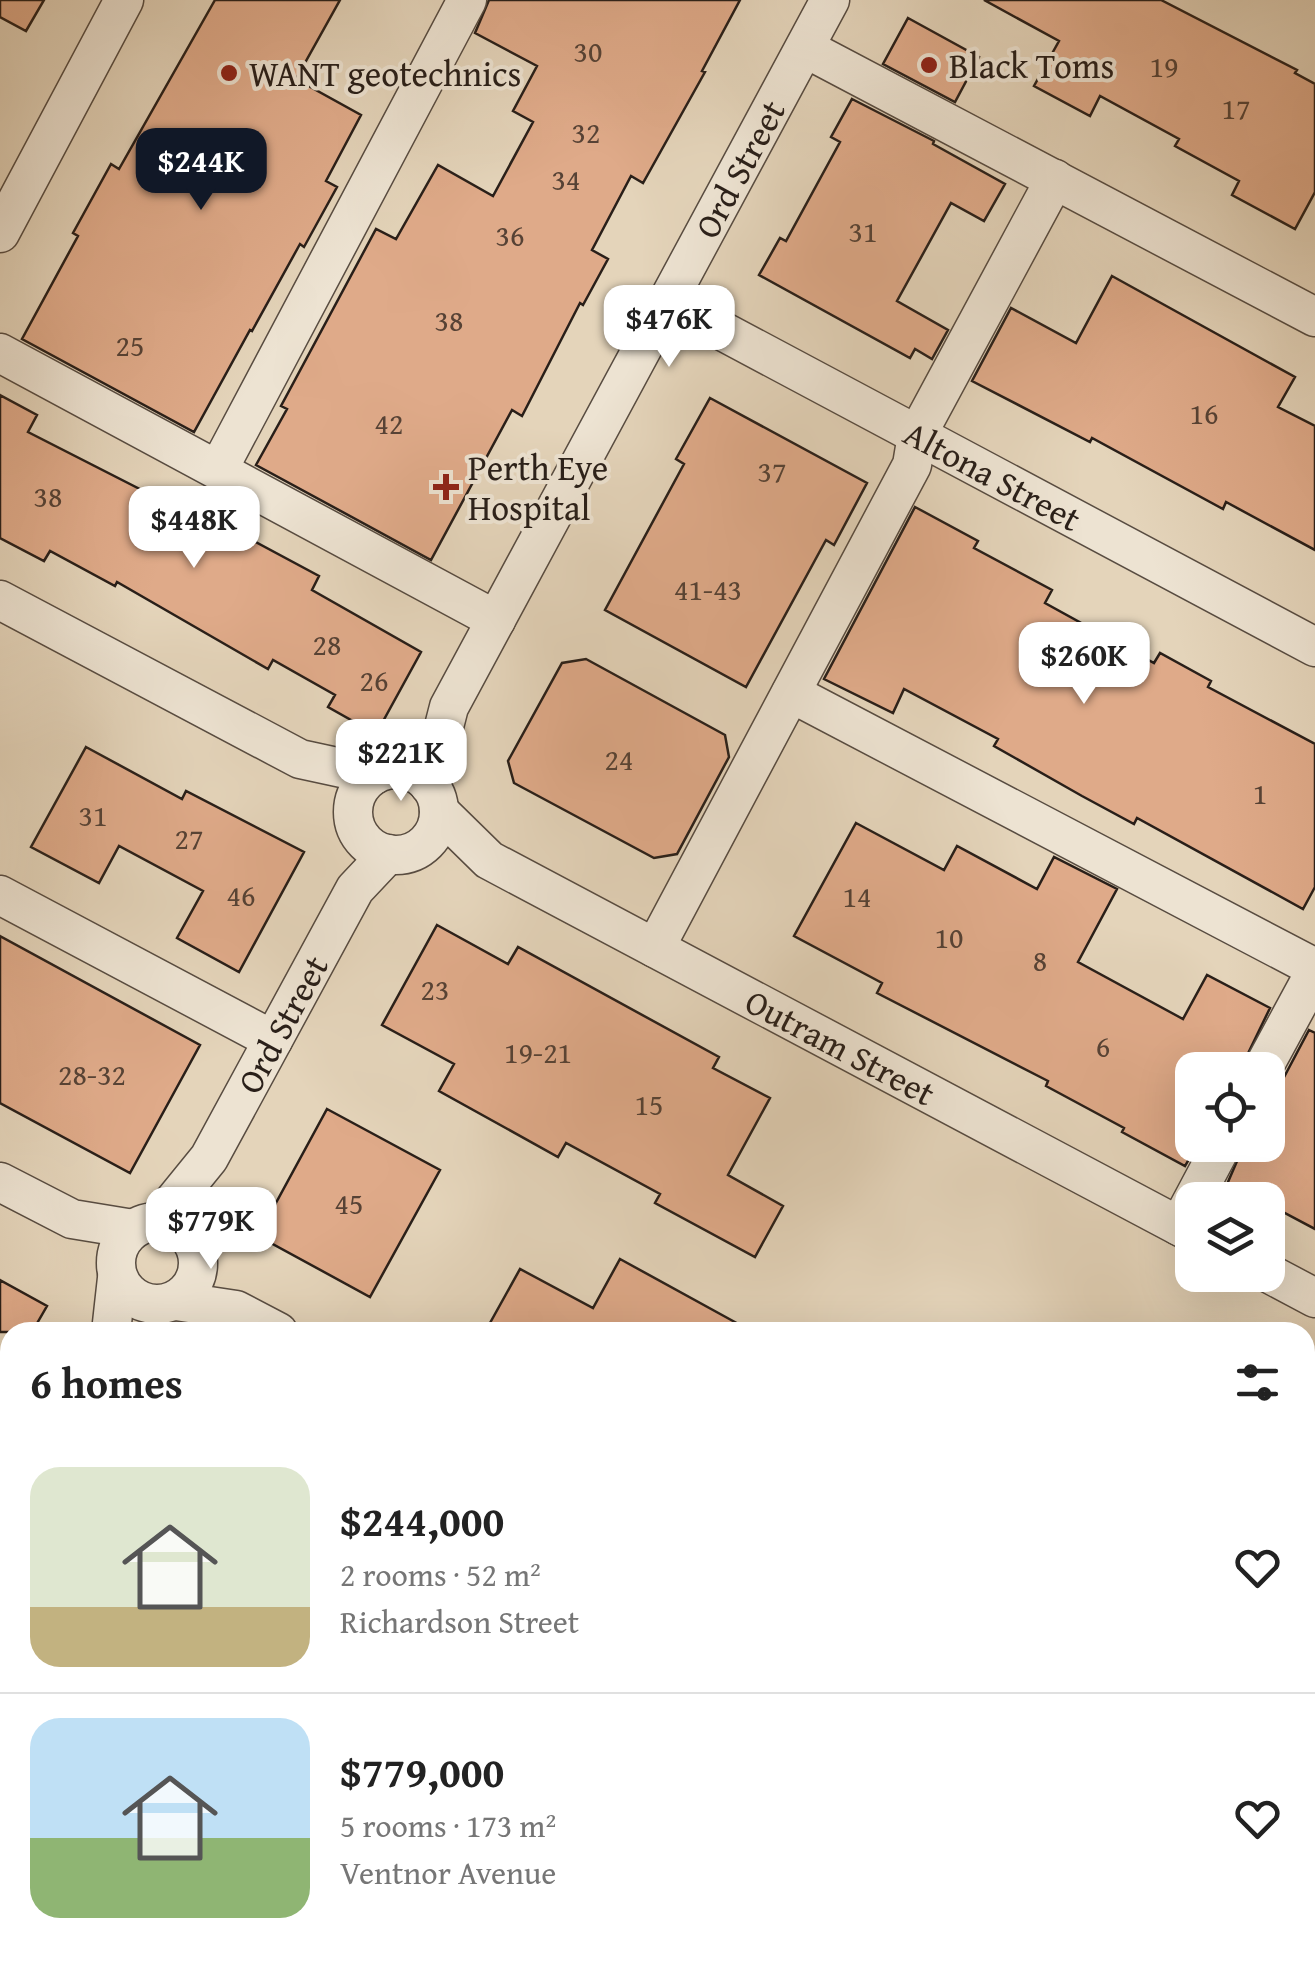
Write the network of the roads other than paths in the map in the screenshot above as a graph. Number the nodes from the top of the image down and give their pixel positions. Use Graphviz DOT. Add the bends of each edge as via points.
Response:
graph roads {
  1 [pos="124,0"];
  2 [pos="467,0"];
  3 [pos="830,0"];
  4 [pos="805,48"];
  5 [pos="1054,179"];
  6 [pos="0,232"];
  7 [pos="668,302"];
  8 [pos="1315,317"];
  9 [pos="0,353"];
  10 [pos="918,435"];
  11 [pos="218,470"];
  12 [pos="0,600"];
  13 [pos="496,620"];
  14 [pos="1315,647"];
  15 [pos="791,693"];
  16 [pos="449,707"];
  17 [pos="300,759"];
  18 [pos="381,772"];
  19 [pos="434,798"];
  20 [pos="381,839"];
  21 [pos="489,860"];
  22 [pos="0,895"];
  23 [pos="654,948"];
  24 [pos="1315,970"];
  25 [pos="273,1040"];
  26 [pos="1272,1052"];
  27 [pos="209,1158"];
  28 [pos="0,1182"];
  29 [pos="72,1219"];
  30 [pos="1175,1223"];
  31 [pos="145,1226"];
  32 [pos="195,1253"];
  33 [pos="116,1271"];
  34 [pos="1285,1282"];
  35 [pos="1315,1298"];
  36 [pos="162,1302"];
  37 [pos="236,1310"];
  38 [pos="112,1322"];
  39 [pos="134,1322"];
  40 [pos="259,1322"];
  1 -- 6 [label="street"];
  2 -- 11 [label="street"];
  3 -- 4 [label="street, Ord Street"];
  4 -- 5 [label="street"];
  4 -- 7 [label="street, Ord Street"];
  5 -- 8 [label="street"];
  5 -- 10 [label="street"];
  7 -- 10 [label="street, Altona Street"];
  7 -- 13 [label="street, Ord Street"];
  9 -- 11 [label="street"];
  10 -- 14 [label="street, Altona Street"];
  10 -- 15 [label="street" via="912,465"];
  11 -- 13 [label="street"];
  12 -- 17 [label="street"];
  13 -- 16 [label="street, Ord Street"];
  15 -- 23 [label="street"];
  15 -- 24 [label="street"];
  16 -- 18 [label="street, Ord Street"];
  16 -- 19 [label="street, Ord Street"];
  17 -- 18 [label="street"];
  17 -- 20 [label="street"];
  18 -- 19 [label="street" via="404,770"];
  18 -- 20 [label="street" via="355,798"];
  19 -- 20 [label="street" via="437,825"];
  19 -- 21 [label="street, Outram Street"];
  20 -- 21 [label="street, Outram Street"];
  20 -- 25 [label="street, Ord Street"];
  21 -- 23 [label="street, Outram Street"];
  22 -- 25 [label="street"];
  23 -- 30 [label="street, Outram Street"];
  24 -- 26 [label="street"];
  25 -- 27 [label="street, Ord Street"];
  27 -- 31 [label="street, Ord Street"];
  27 -- 32 [label="street, Ord Street"];
  28 -- 29 [label="street"];
  29 -- 31 [label="street"];
  29 -- 33 [label="street"];
  31 -- 32 [label="street" via="181,1229"];
  31 -- 33 [label="street" via="117,1250"];
  32 -- 36 [label="street" via="187,1293"];
  32 -- 37 [label="street"];
  33 -- 36 [label="street" via="135,1299"];
  33 -- 38 [label="street"];
  34 -- 35 [label="street"];
  36 -- 37 [label="street"];
  36 -- 39 [label="street"];
  37 -- 40 [label="street"];
}
